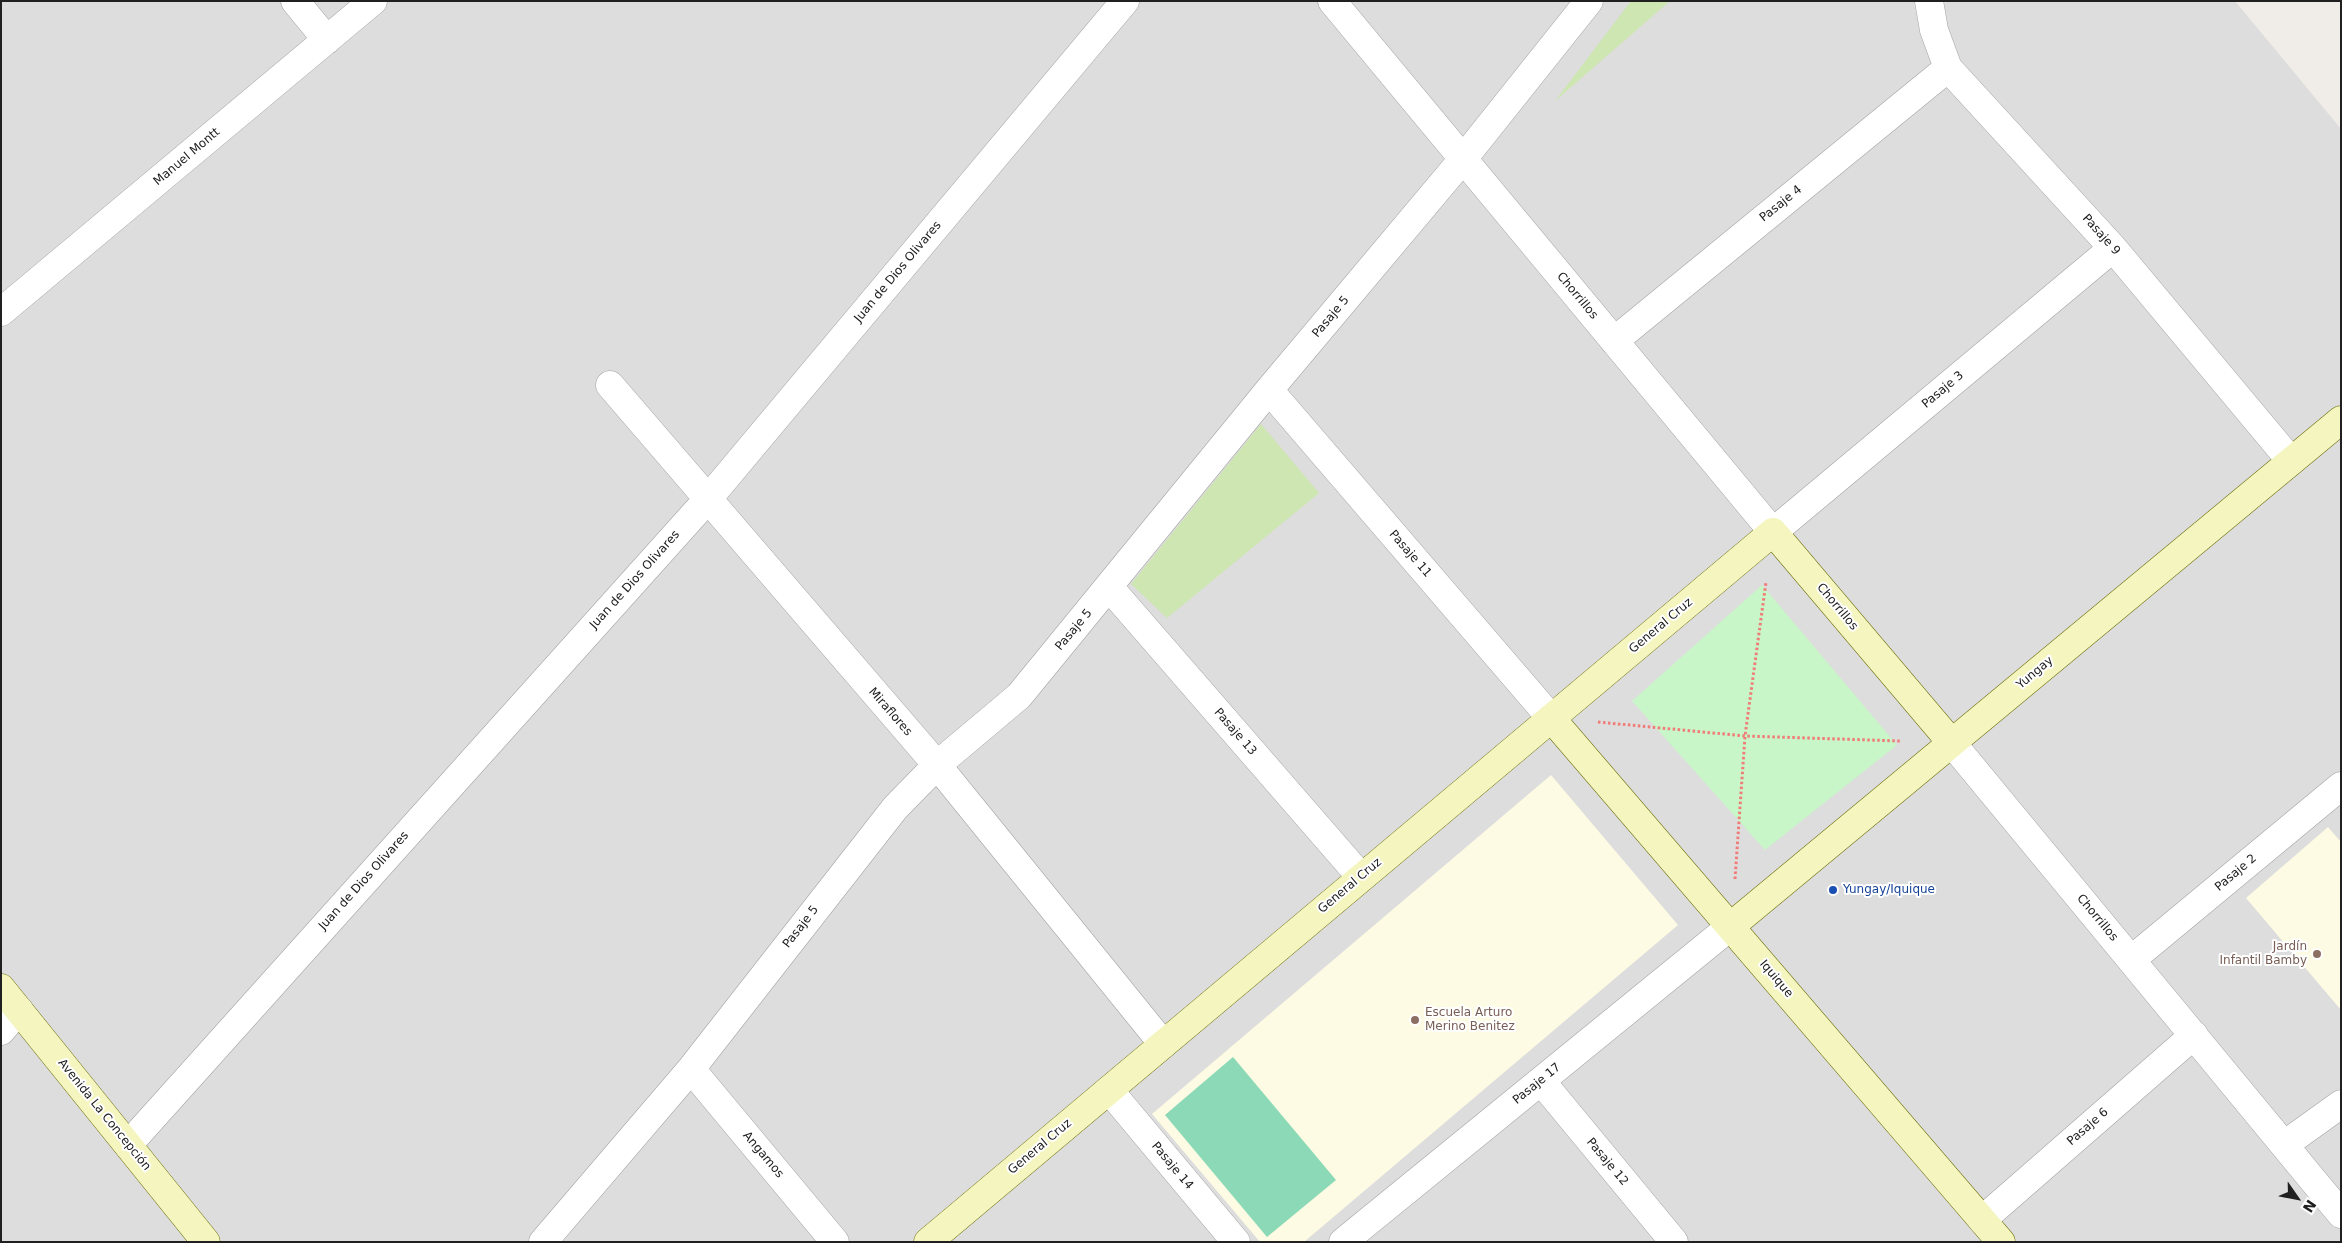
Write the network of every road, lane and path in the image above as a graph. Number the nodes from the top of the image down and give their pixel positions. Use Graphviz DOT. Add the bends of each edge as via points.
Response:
graph roads {
  1 [pos="295,1"];
  2 [pos="373,1"];
  3 [pos="1125,1"];
  4 [pos="1332,1"];
  5 [pos="1588,1"];
  6 [pos="1929,1"];
  7 [pos="327,40"];
  8 [pos="1948,68"];
  9 [pos="1463,159"];
  10 [pos="2114,248"];
  11 [pos="1,312"];
  12 [pos="1614,341"];
  13 [pos="610,385"];
  14 [pos="1269,390"];
  15 [pos="2341,420"];
  16 [pos="2291,461"];
  17 [pos="707,500"];
  18 [pos="1773,532"];
  19 [pos="1109,587"];
  20 [pos="1551,718"];
  21 [pos="1745,736"];
  22 [pos="1902,741"];
  23 [pos="1951,742"];
  24 [pos="937,765"];
  25 [pos="2341,786"];
  26 [pos="1362,877"];
  27 [pos="1731,926"];
  28 [pos="2131,960"];
  29 [pos="1,988"];
  30 [pos="19,1010"];
  31 [pos="1,1030"];
  32 [pos="2194,1035"];
  33 [pos="1163,1044"];
  34 [pos="691,1069"];
  35 [pos="1540,1081"];
  36 [pos="1109,1090"];
  37 [pos="2341,1104"];
  38 [pos="128,1145"];
  39 [pos="2284,1145"];
  40 [pos="2341,1214"];
  41 [pos="1982,1220"];
  42 [pos="206,1242"];
  43 [pos="543,1242"];
  44 [pos="835,1242"];
  45 [pos="928,1242"];
  46 [pos="1236,1242"];
  47 [pos="1343,1242"];
  48 [pos="1674,1242"];
  49 [pos="2001,1242"];
  1 -- 7 [label="street"];
  2 -- 7 [label="street, Manuel Montt"];
  3 -- 17 [label="street, Juan de Dios Olivares"];
  4 -- 9 [label="street, Chorrillos"];
  5 -- 9 [label="street, Pasaje 5"];
  6 -- 8 [label="street, Pasaje 9" via="1934,30"];
  7 -- 11 [label="street, Manuel Montt"];
  8 -- 10 [label="street, Pasaje 9"];
  8 -- 12 [label="street, Pasaje 4"];
  9 -- 12 [label="street, Chorrillos"];
  9 -- 14 [label="street, Pasaje 5"];
  10 -- 16 [label="street, Pasaje 9"];
  10 -- 18 [label="street, Pasaje 3"];
  12 -- 18 [label="street, Chorrillos"];
  13 -- 17 [label="street, Miraflores"];
  14 -- 19 [label="street, Pasaje 5"];
  14 -- 20 [label="street, Pasaje 11"];
  15 -- 16 [label="street, Yungay"];
  16 -- 23 [label="street, Yungay"];
  17 -- 24 [label="street, Miraflores"];
  17 -- 38 [label="street, Juan de Dios Olivares"];
  18 -- 20 [label="street, General Cruz"];
  18 -- 21 [label="path"];
  18 -- 23 [label="street, Chorrillos"];
  19 -- 24 [label="street, Pasaje 5" via="1019,696"];
  19 -- 26 [label="street, Pasaje 13"];
  20 -- 21 [label="path"];
  20 -- 26 [label="street, General Cruz"];
  20 -- 27 [label="street, Iquique"];
  21 -- 22 [label="path"];
  21 -- 27 [label="path"];
  23 -- 27 [label="street, Yungay"];
  23 -- 28 [label="street, Chorrillos"];
  24 -- 33 [label="street, Miraflores"];
  24 -- 34 [label="street, Pasaje 5" via="895,808"];
  25 -- 28 [label="street, Pasaje 2"];
  26 -- 33 [label="street, General Cruz"];
  27 -- 35 [label="street, Pasaje 17"];
  27 -- 41 [label="street, Iquique"];
  28 -- 32 [label="street, Chorrillos"];
  29 -- 30 [label="street, Avenida La Concepción"];
  30 -- 31 [label="street"];
  30 -- 38 [label="street, Avenida La Concepción"];
  32 -- 39 [label="street, Chorrillos"];
  32 -- 41 [label="street, Pasaje 6"];
  33 -- 36 [label="street, General Cruz"];
  34 -- 43 [label="street, Pasaje 5"];
  34 -- 44 [label="street, Angamos"];
  35 -- 47 [label="street, Pasaje 17"];
  35 -- 48 [label="street, Pasaje 12"];
  36 -- 45 [label="street, General Cruz"];
  36 -- 46 [label="street, Pasaje 14"];
  37 -- 39 [label="street"];
  38 -- 42 [label="street, Avenida La Concepción"];
  39 -- 40 [label="street, Chorrillos"];
  41 -- 49 [label="street, Iquique"];
}
